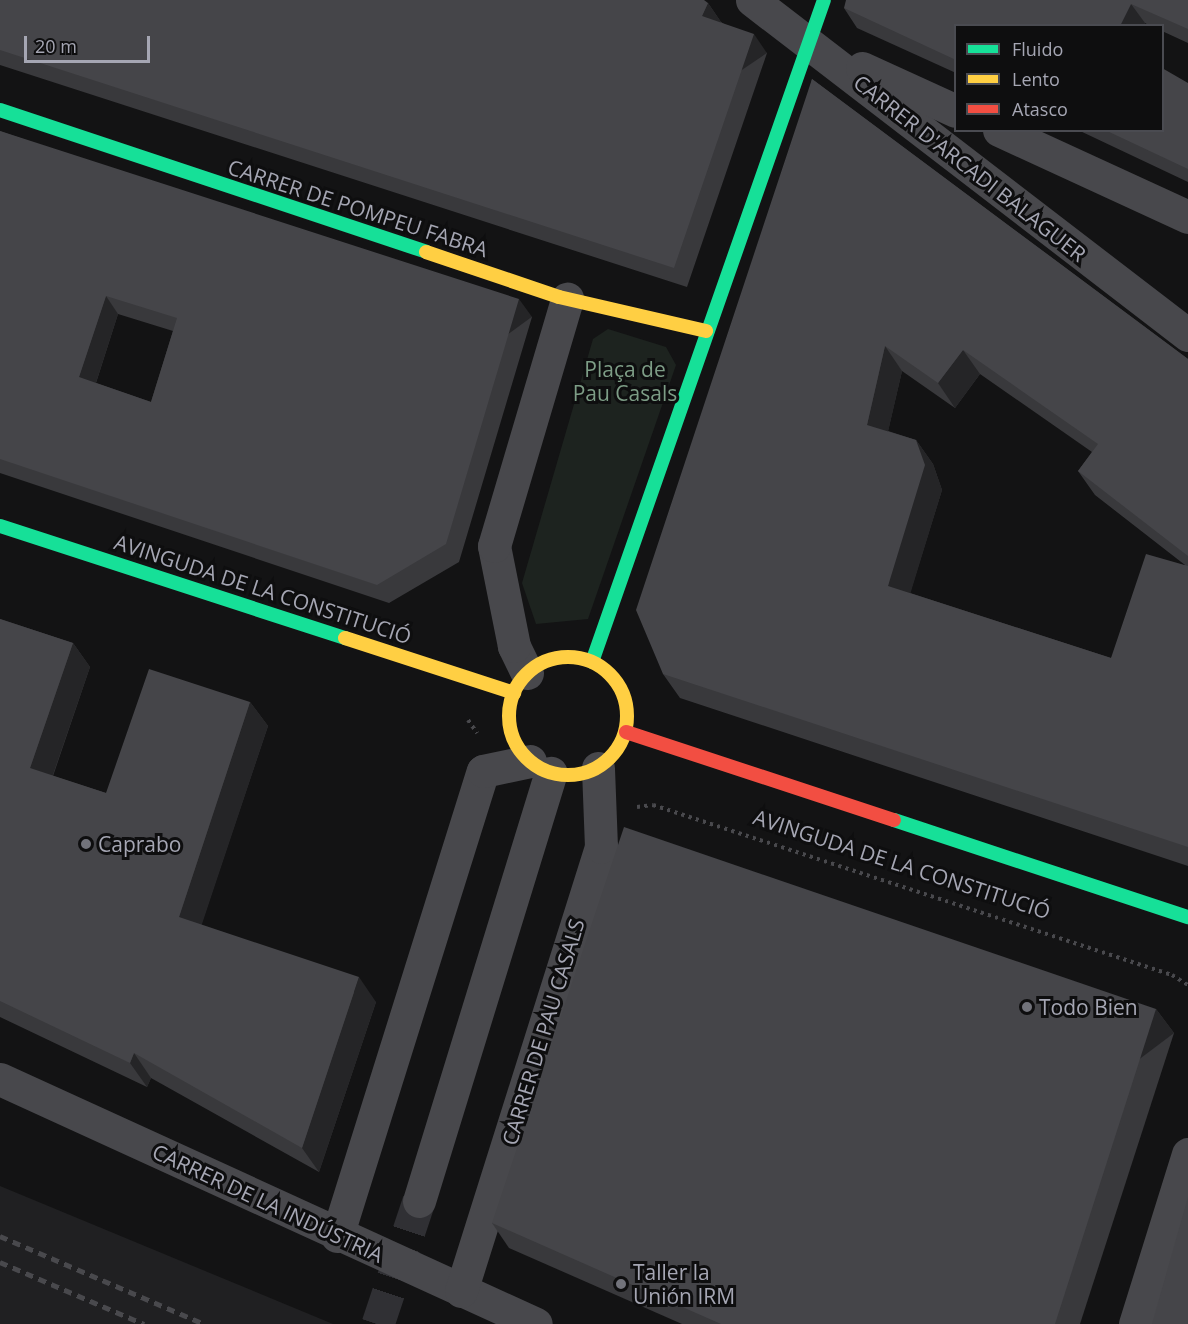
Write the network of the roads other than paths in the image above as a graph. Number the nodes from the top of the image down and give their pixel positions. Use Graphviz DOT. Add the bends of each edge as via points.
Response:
graph roads {
  1 [pos="752,0"];
  2 [pos="824,0"];
  3 [pos="811,45"];
  4 [pos="0,110"];
  5 [pos="954,110"];
  6 [pos="1003,132"];
  7 [pos="1188,217"];
  8 [pos="567,299"];
  9 [pos="706,331"];
  10 [pos="1188,335"];
  11 [pos="0,528"];
  12 [pos="592,662"];
  13 [pos="520,683"];
  14 [pos="626,732"];
  15 [pos="541,767"];
  16 [pos="598,768"];
  17 [pos="1188,917"];
  18 [pos="0,1078"];
  19 [pos="1188,1154"];
  20 [pos="419,1200"];
  21 [pos="337,1236"];
  22 [pos="461,1291"];
  23 [pos="536,1324"];
  24 [pos="1135,1324"];
  1 -- 3 [label="street, CARRER D'ARCADI BALAGUER"];
  2 -- 3 [label="street"];
  3 -- 5 [label="street"];
  3 -- 9 [label="street"];
  3 -- 10 [label="street, CARRER D'ARCADI BALAGUER"];
  4 -- 8 [label="street, CARRER DE POMPEU FABRA"];
  6 -- 7 [label="street"];
  8 -- 9 [label="street, CARRER DE POMPEU FABRA"];
  8 -- 13 [label="street" via="494,546"];
  9 -- 12 [label="street"];
  11 -- 13 [label="street, AVINGUDA DE LA CONSTITUCIÓ"];
  12 -- 13 [label="street" via="572,657 542,663"];
  12 -- 14 [label="street" via="621,689 628,711"];
  13 -- 15 [label="street" via="509,718 514,741"];
  14 -- 16 [label="street" via="616,751"];
  14 -- 17 [label="street, AVINGUDA DE LA CONSTITUCIÓ"];
  15 -- 16 [label="street" via="578,775"];
  15 -- 20 [label="street"];
  15 -- 21 [label="street" via="483,771"];
  16 -- 22 [label="street, CARRER DE PAU CASALS" via="601,848"];
  18 -- 21 [label="street, CARRER DE LA INDÚSTRIA"];
  19 -- 24 [label="street"];
  21 -- 22 [label="street, CARRER DE LA INDÚSTRIA"];
  22 -- 23 [label="street, CARRER DE LA INDÚSTRIA"];
}
